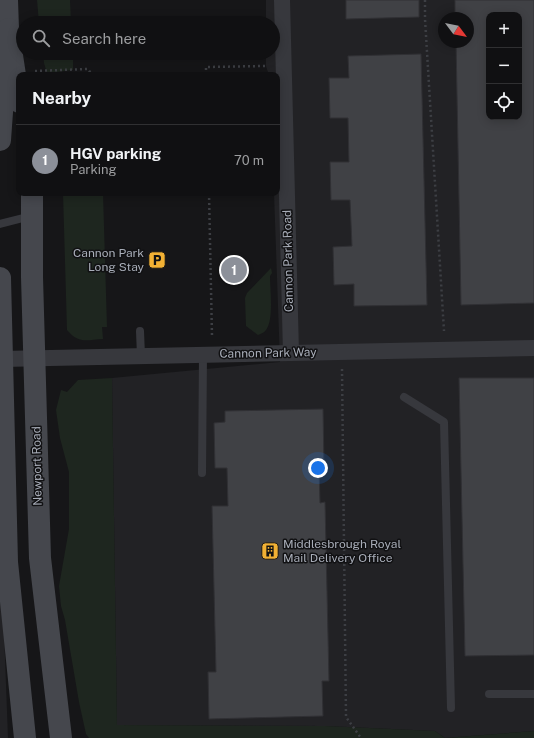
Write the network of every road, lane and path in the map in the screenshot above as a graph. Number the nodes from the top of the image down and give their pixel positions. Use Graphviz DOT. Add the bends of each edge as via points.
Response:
graph roads {
  1 [pos="7,0"];
  2 [pos="282,0"];
  3 [pos="425,0"];
  4 [pos="8,29"];
  5 [pos="283,64"];
  6 [pos="14,72"];
  7 [pos="90,72"];
  8 [pos="206,72"];
  9 [pos="16,84"];
  10 [pos="0,140"];
  11 [pos="32,196"];
  12 [pos="208,196"];
  13 [pos="32,216"];
  14 [pos="0,224"];
  15 [pos="0,278"];
  16 [pos="140,331"];
  17 [pos="534,348"];
  18 [pos="445,350"];
  19 [pos="342,352"];
  20 [pos="290,353"];
  21 [pos="207,355"];
  22 [pos="141,356"];
  23 [pos="35,358"];
  24 [pos="2,359"];
  25 [pos="404,397"];
  26 [pos="2,470"];
  27 [pos="202,473"];
  28 [pos="489,694"];
  29 [pos="534,694"];
  30 [pos="451,708"];
  31 [pos="25,738"];
  32 [pos="61,738"];
  33 [pos="361,738"];
  1 -- 4 [label="main road"];
  2 -- 5 [label="street, Cannon Park Road"];
  3 -- 18 [label="path"];
  4 -- 6 [label="main road"];
  4 -- 10 [label="main road"];
  5 -- 8 [label="path" via="206,67"];
  5 -- 20 [label="street, Cannon Park Road"];
  6 -- 7 [label="path" via="88,70"];
  6 -- 9 [label="main road"];
  11 -- 13 [label="main road, Newport Road"];
  12 -- 21 [label="path"];
  13 -- 14 [label="lane"];
  13 -- 23 [label="main road, Newport Road"];
  15 -- 24 [label="main road"];
  16 -- 22 [label="lane"];
  17 -- 18 [label="street, Cannon Park Way"];
  18 -- 19 [label="street, Cannon Park Way"];
  19 -- 20 [label="street, Cannon Park Way"];
  19 -- 33 [label="path" via="346,716"];
  20 -- 21 [label="street, Cannon Park Way"];
  21 -- 22 [label="street, Cannon Park Way"];
  21 -- 27 [label="lane"];
  22 -- 23 [label="street, Cannon Park Way"];
  23 -- 24 [label="street, Cannon Park Way"];
  23 -- 32 [label="main road, Newport Road" via="40,558"];
  24 -- 26 [label="main road"];
  25 -- 30 [label="lane" via="444,422"];
  26 -- 31 [label="main road" via="7,562"];
  28 -- 29 [label="lane"];
}
